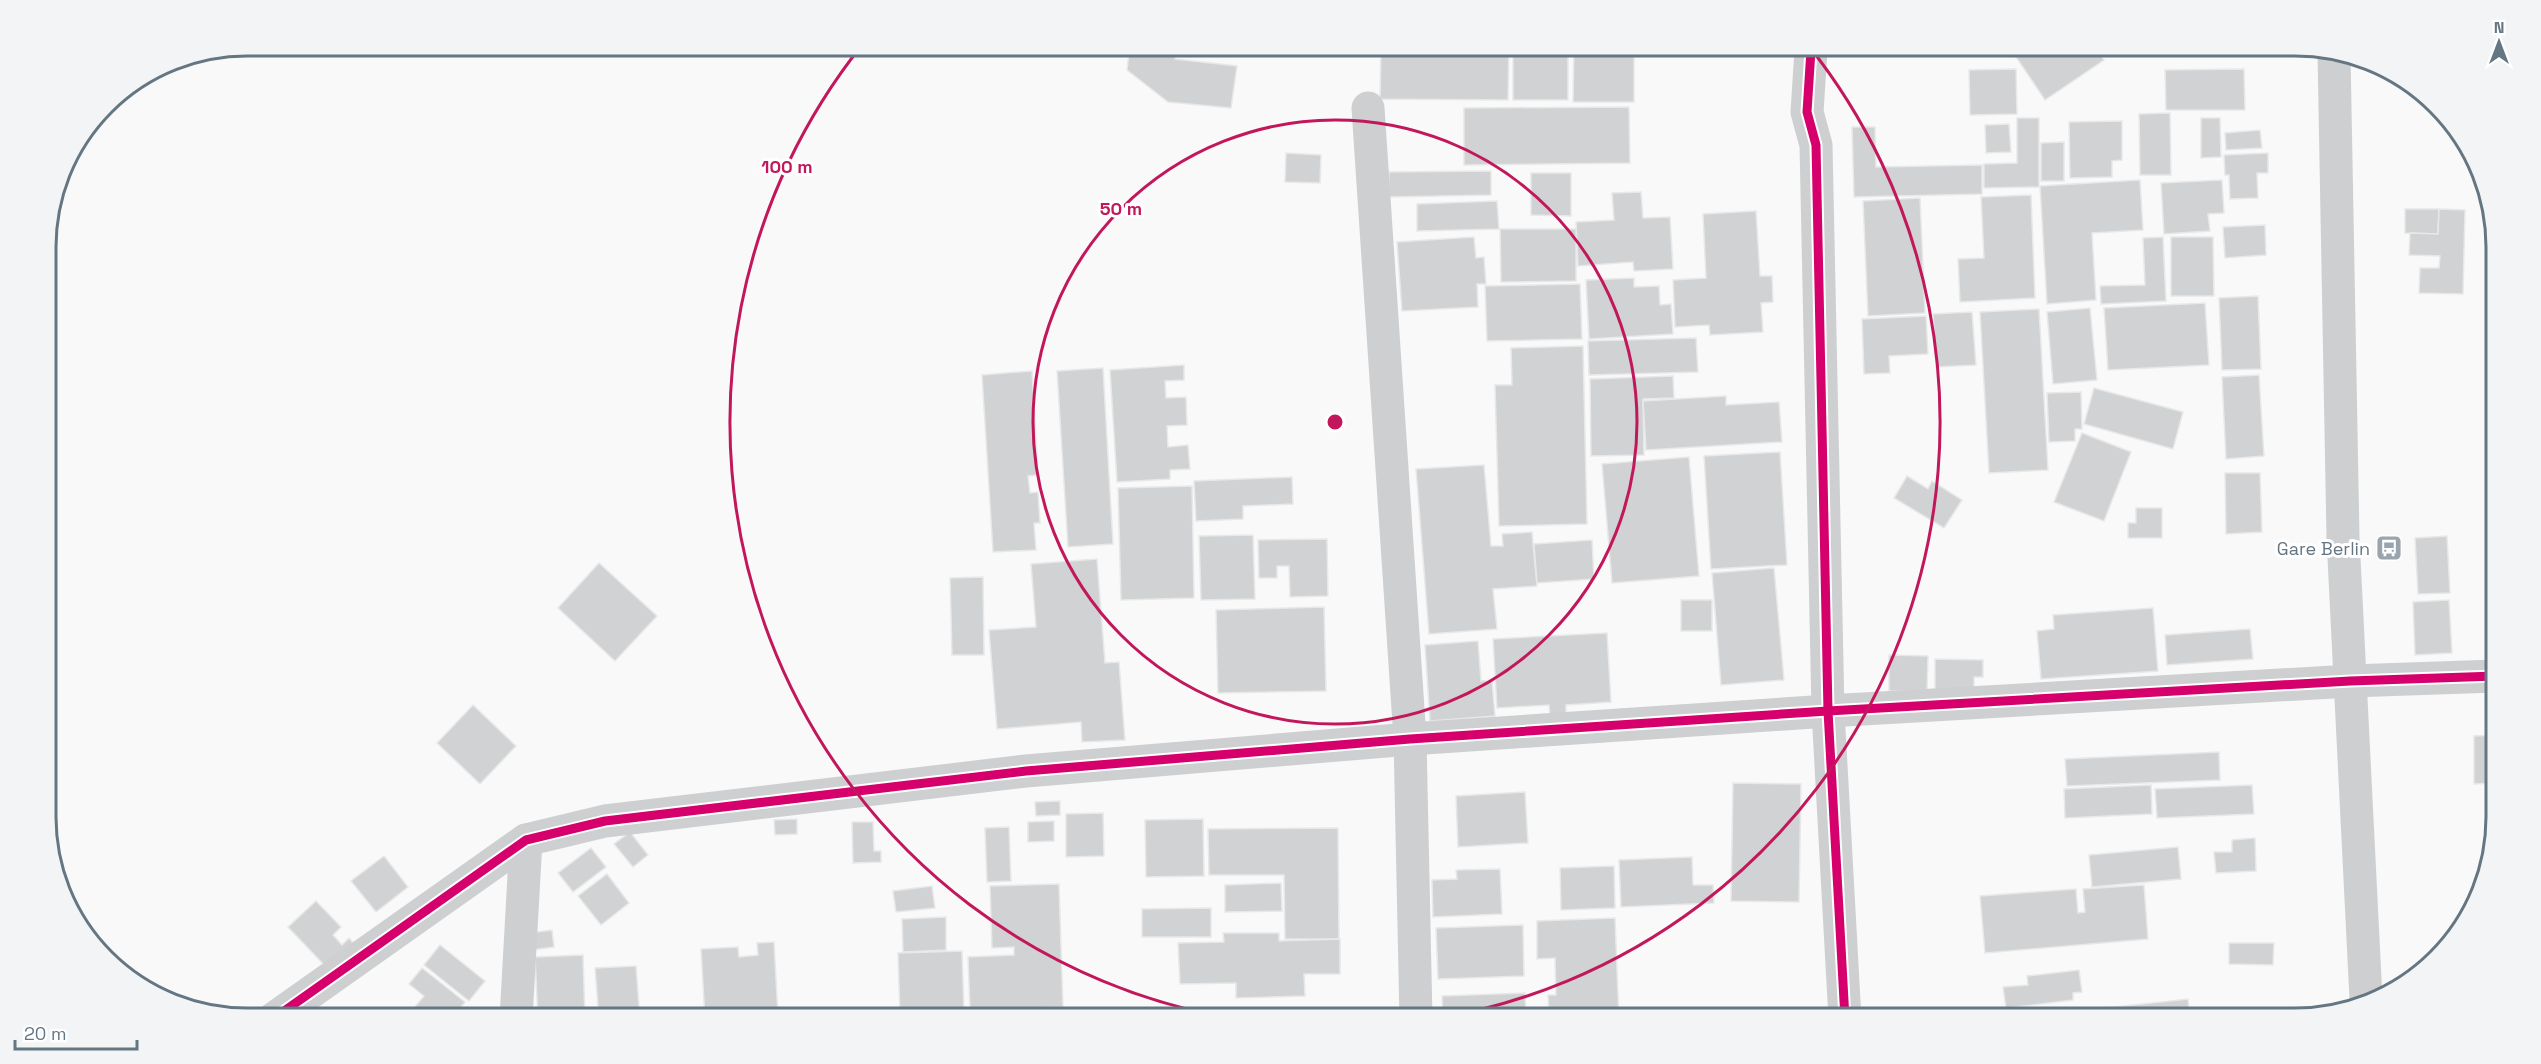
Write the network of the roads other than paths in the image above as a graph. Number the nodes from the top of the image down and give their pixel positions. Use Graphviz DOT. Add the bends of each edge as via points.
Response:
graph roads {
  1 [pos="1811,56"];
  2 [pos="2334,60"];
  3 [pos="1368,108"];
  4 [pos="2486,676"];
  5 [pos="2350,681"];
  6 [pos="1828,711"];
  7 [pos="1410,739"];
  8 [pos="526,840"];
  9 [pos="2366,994"];
  10 [pos="289,1008"];
  11 [pos="517,1008"];
  12 [pos="1416,1008"];
  13 [pos="1844,1008"];
  1 -- 6 [label="street" via="1808,112 1816,145"];
  2 -- 5 [label="street" via="2343,538"];
  3 -- 7 [label="street"];
  4 -- 5 [label="street"];
  5 -- 6 [label="street"];
  5 -- 9 [label="street"];
  6 -- 7 [label="street"];
  6 -- 13 [label="street"];
  7 -- 8 [label="street" via="1026,771 605,821"];
  7 -- 12 [label="street"];
  8 -- 10 [label="street"];
  8 -- 11 [label="street"];
}
